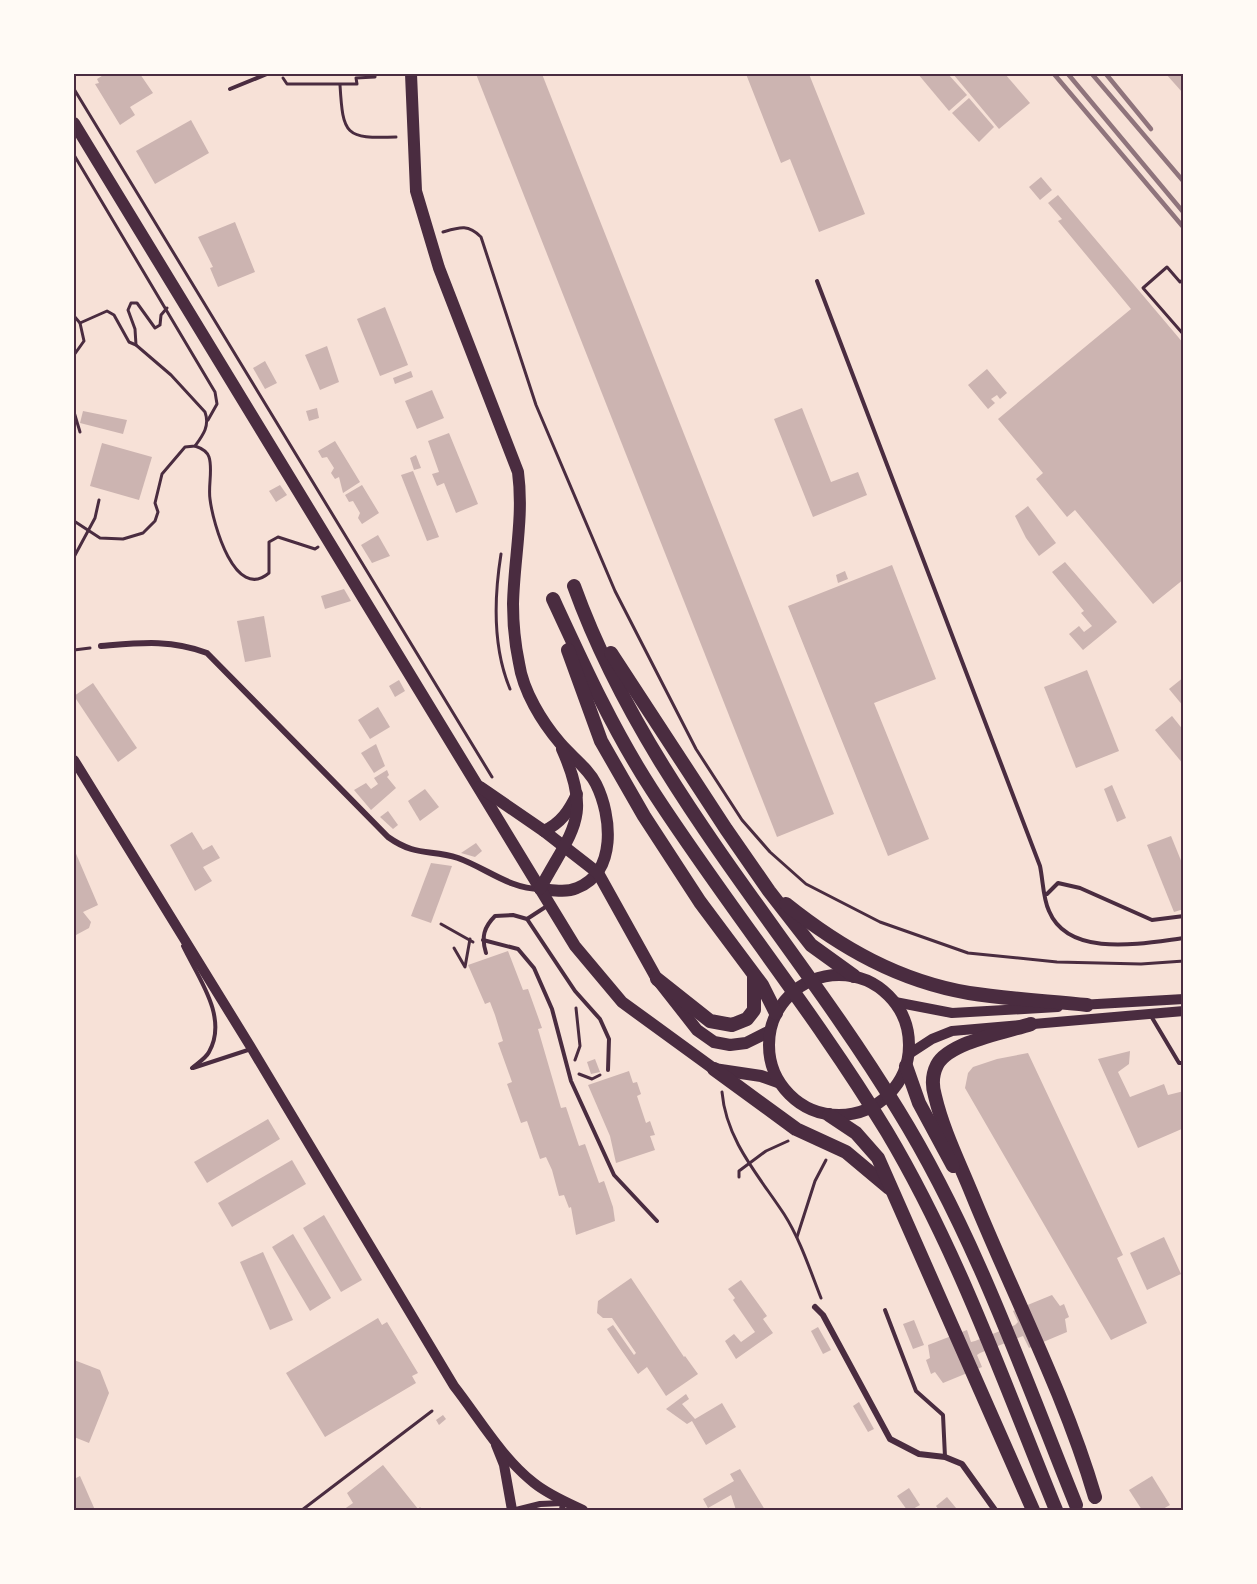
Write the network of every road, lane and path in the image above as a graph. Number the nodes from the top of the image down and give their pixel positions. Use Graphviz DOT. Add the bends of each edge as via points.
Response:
graph roads {
  1 [pos="267,74"];
  2 [pos="375,74"];
  3 [pos="411,74"];
  4 [pos="283,78"];
  5 [pos="340,85"];
  6 [pos="230,89"];
  7 [pos="74,90"];
  8 [pos="74,123"];
  9 [pos="396,137"];
  10 [pos="74,155"];
  11 [pos="429,236"];
  12 [pos="1184,279"];
  13 [pos="817,281"];
  14 [pos="167,308"];
  15 [pos="74,316"];
  16 [pos="80,323"];
  17 [pos="1184,334"];
  18 [pos="136,345"];
  19 [pos="74,355"];
  20 [pos="74,412"];
  21 [pos="208,420"];
  22 [pos="80,432"];
  23 [pos="195,446"];
  24 [pos="99,500"];
  25 [pos="74,522"];
  26 [pos="88,532"];
  27 [pos="503,543"];
  28 [pos="320,546"];
  29 [pos="74,557"];
  30 [pos="574,586"];
  31 [pos="584,612"];
  32 [pos="101,646"];
  33 [pos="74,650"];
  34 [pos="512,694"];
  35 [pos="559,742"];
  36 [pos="74,760"];
  37 [pos="493,779"];
  38 [pos="475,783"];
  39 [pos="578,793"];
  40 [pos="544,831"];
  41 [pos="564,847"];
  42 [pos="598,873"];
  43 [pos="540,889"];
  44 [pos="769,891"];
  45 [pos="1046,894"];
  46 [pos="550,904"];
  47 [pos="166,910"];
  48 [pos="1184,916"];
  49 [pos="527,919"];
  50 [pos="441,924"];
  51 [pos="1184,938"];
  52 [pos="470,939"];
  53 [pos="483,940"];
  54 [pos="454,948"];
  55 [pos="486,952"];
  56 [pos="1184,961"];
  57 [pos="754,976"];
  58 [pos="854,976"];
  59 [pos="657,979"];
  60 [pos="575,991"];
  61 [pos="1184,999"];
  62 [pos="895,1002"];
  63 [pos="1087,1005"];
  64 [pos="1184,1011"];
  65 [pos="776,1013"];
  66 [pos="1151,1016"];
  67 [pos="1031,1024"];
  68 [pos="770,1031"];
  69 [pos="252,1049"];
  70 [pos="908,1060"];
  71 [pos="1184,1063"];
  72 [pos="714,1069"];
  73 [pos="569,1070"];
  74 [pos="608,1070"];
  75 [pos="778,1082"];
  76 [pos="722,1088"];
  77 [pos="829,1115"];
  78 [pos="794,1139"];
  79 [pos="831,1153"];
  80 [pos="750,1165"];
  81 [pos="739,1177"];
  82 [pos="890,1190"];
  83 [pos="983,1220"];
  84 [pos="657,1221"];
  85 [pos="797,1238"];
  86 [pos="815,1307"];
  87 [pos="885,1310"];
  88 [pos="823,1315"];
  89 [pos="432,1411"];
  90 [pos="492,1436"];
  91 [pos="945,1456"];
  92 [pos="1095,1497"];
  93 [pos="1076,1505"];
  94 [pos="563,1507"];
  95 [pos="302,1510"];
  96 [pos="514,1510"];
  97 [pos="583,1510"];
  98 [pos="995,1510"];
  99 [pos="1033,1510"];
  100 [pos="1056,1510"];
  1 -- 6 [label="lane"];
  2 -- 5 [label="path" via="356,78 357,84"];
  3 -- 11 [label="main road" via="416,191"];
  4 -- 5 [label="path" via="287,84"];
  5 -- 9 [label="path" via="342,117 351,132 367,138"];
  7 -- 37 [label="path"];
  8 -- 38 [label="main road"];
  10 -- 14 [label="path"];
  11 -- 35 [label="main road" via="518,472 522,502 513,605 519,664 532,701"];
  11 -- 56 [label="path" via="462,226 472,227 482,237 536,405 615,591 696,749 742,820 770,852 806,884 880,922 968,953 1057,962"];
  12 -- 17 [label="path" via="1180,282 1167,267 1143,288"];
  13 -- 45 [label="lane" via="1040,866"];
  14 -- 18 [label="path" via="155,328 137,303 131,303 128,310"];
  14 -- 21 [label="path" via="215,392 217,404"];
  15 -- 16 [label="path"];
  16 -- 18 [label="path" via="107,311 114,315 129,342"];
  16 -- 19 [label="path" via="84,341"];
  18 -- 21 [label="path" via="171,375"];
  20 -- 22 [label="path"];
  21 -- 23 [label="path"];
  23 -- 26 [label="path" via="185,447 162,474 155,503 158,512 149,528 123,539 100,538"];
  23 -- 28 [label="path" via="209,457 212,517 238,573 249,581 261,580 269,573 269,542 278,537 315,549"];
  24 -- 26 [label="path"];
  25 -- 26 [label="path"];
  26 -- 29 [label="path"];
  27 -- 34 [label="path" via="495,588 496,625"];
  30 -- 31 [label="highway"];
  31 -- 44 [label="highway"];
  31 -- 93 [label="highway" via="669,777 739,883 866,1059 915,1138 971,1250"];
  32 -- 33 [label="path"];
  32 -- 43 [label="street" via="155,641 184,644 207,653 388,837 404,848 454,857 518,887"];
  35 -- 39 [label="main road"];
  35 -- 42 [label="main road" via="586,770 601,795 609,837"];
  36 -- 47 [label="street"];
  38 -- 40 [label="main road"];
  38 -- 43 [label="main road"];
  39 -- 40 [label="main road" via="565,816"];
  39 -- 41 [label="main road" via="576,823"];
  40 -- 41 [label="main road"];
  41 -- 42 [label="main road"];
  41 -- 43 [label="main road"];
  42 -- 43 [label="main road" via="567,891"];
  42 -- 59 [label="main road"];
  43 -- 46 [label="main road"];
  44 -- 58 [label="highway" via="811,945"];
  44 -- 63 [label="highway" via="832,939 905,976 985,995"];
  45 -- 48 [label="lane" via="1058,883 1080,888 1152,920"];
  45 -- 51 [label="lane" via="1048,910 1058,926 1081,939 1119,947"];
  46 -- 49 [label="lane"];
  46 -- 72 [label="main road" via="575,946 621,1002"];
  47 -- 69 [label="street"];
  47 -- 69 [label="lane" via="208,995 215,1019 209,1054 192,1068"];
  49 -- 53 [label="lane" via="495,916 486,925"];
  49 -- 60 [label="lane"];
  50 -- 52 [label="path"];
  52 -- 54 [label="path" via="465,967"];
  52 -- 55 [label="path" via="480,959"];
  53 -- 55 [label="lane"];
  53 -- 73 [label="lane" via="518,950 534,968 552,1009"];
  57 -- 59 [label="highway" via="754,1010 747,1019 732,1025 710,1021"];
  57 -- 65 [label="highway"];
  57 -- 100 [label="highway" via="644,816 601,741 553,599 588,674 650,787 852,1077 911,1175 968,1294"];
  58 -- 62 [label="main road" via="875,985"];
  58 -- 65 [label="main road" via="825,976 800,986"];
  59 -- 68 [label="main road" via="697,1030 714,1042 737,1045"];
  60 -- 73 [label="path" via="580,1046"];
  60 -- 74 [label="lane" via="600,1020 609,1039"];
  61 -- 63 [label="street"];
  62 -- 63 [label="street" via="952,1013"];
  62 -- 70 [label="main road" via="908,1027"];
  64 -- 66 [label="street"];
  65 -- 68 [label="main road"];
  66 -- 67 [label="street"];
  66 -- 71 [label="lane" via="1179,1062"];
  67 -- 70 [label="street" via="952,1031 932,1039"];
  67 -- 83 [label="highway" via="957,1048 943,1057 935,1071 933,1090 937,1106"];
  68 -- 75 [label="main road" via="768,1050"];
  69 -- 90 [label="street" via="454,1386"];
  70 -- 77 [label="main road" via="899,1082 878,1104 856,1113"];
  70 -- 83 [label="highway" via="918,1103"];
  72 -- 75 [label="main road"];
  72 -- 82 [label="highway" via="796,1128 846,1152"];
  73 -- 74 [label="path" via="592,1079"];
  73 -- 84 [label="lane" via="614,1175"];
  75 -- 77 [label="main road" via="800,1104"];
  76 -- 80 [label="path" via="724,1108"];
  77 -- 82 [label="highway" via="870,1147"];
  78 -- 80 [label="path" via="766,1152"];
  79 -- 85 [label="path" via="815,1181"];
  80 -- 81 [label="path" via="739,1171"];
  80 -- 85 [label="path"];
  82 -- 99 [label="highway"];
  83 -- 92 [label="highway" via="1080,1446"];
  85 -- 88 [label="path" via="822,1299"];
  86 -- 88 [label="street"];
  87 -- 91 [label="lane" via="916,1391 943,1415"];
  88 -- 91 [label="street" via="890,1439 919,1454"];
  89 -- 95 [label="path"];
  90 -- 94 [label="street" via="533,1482"];
  90 -- 96 [label="street" via="504,1465"];
  91 -- 98 [label="street" via="962,1464"];
  94 -- 96 [label="street" via="540,1504"];
  94 -- 97 [label="street"];
}
